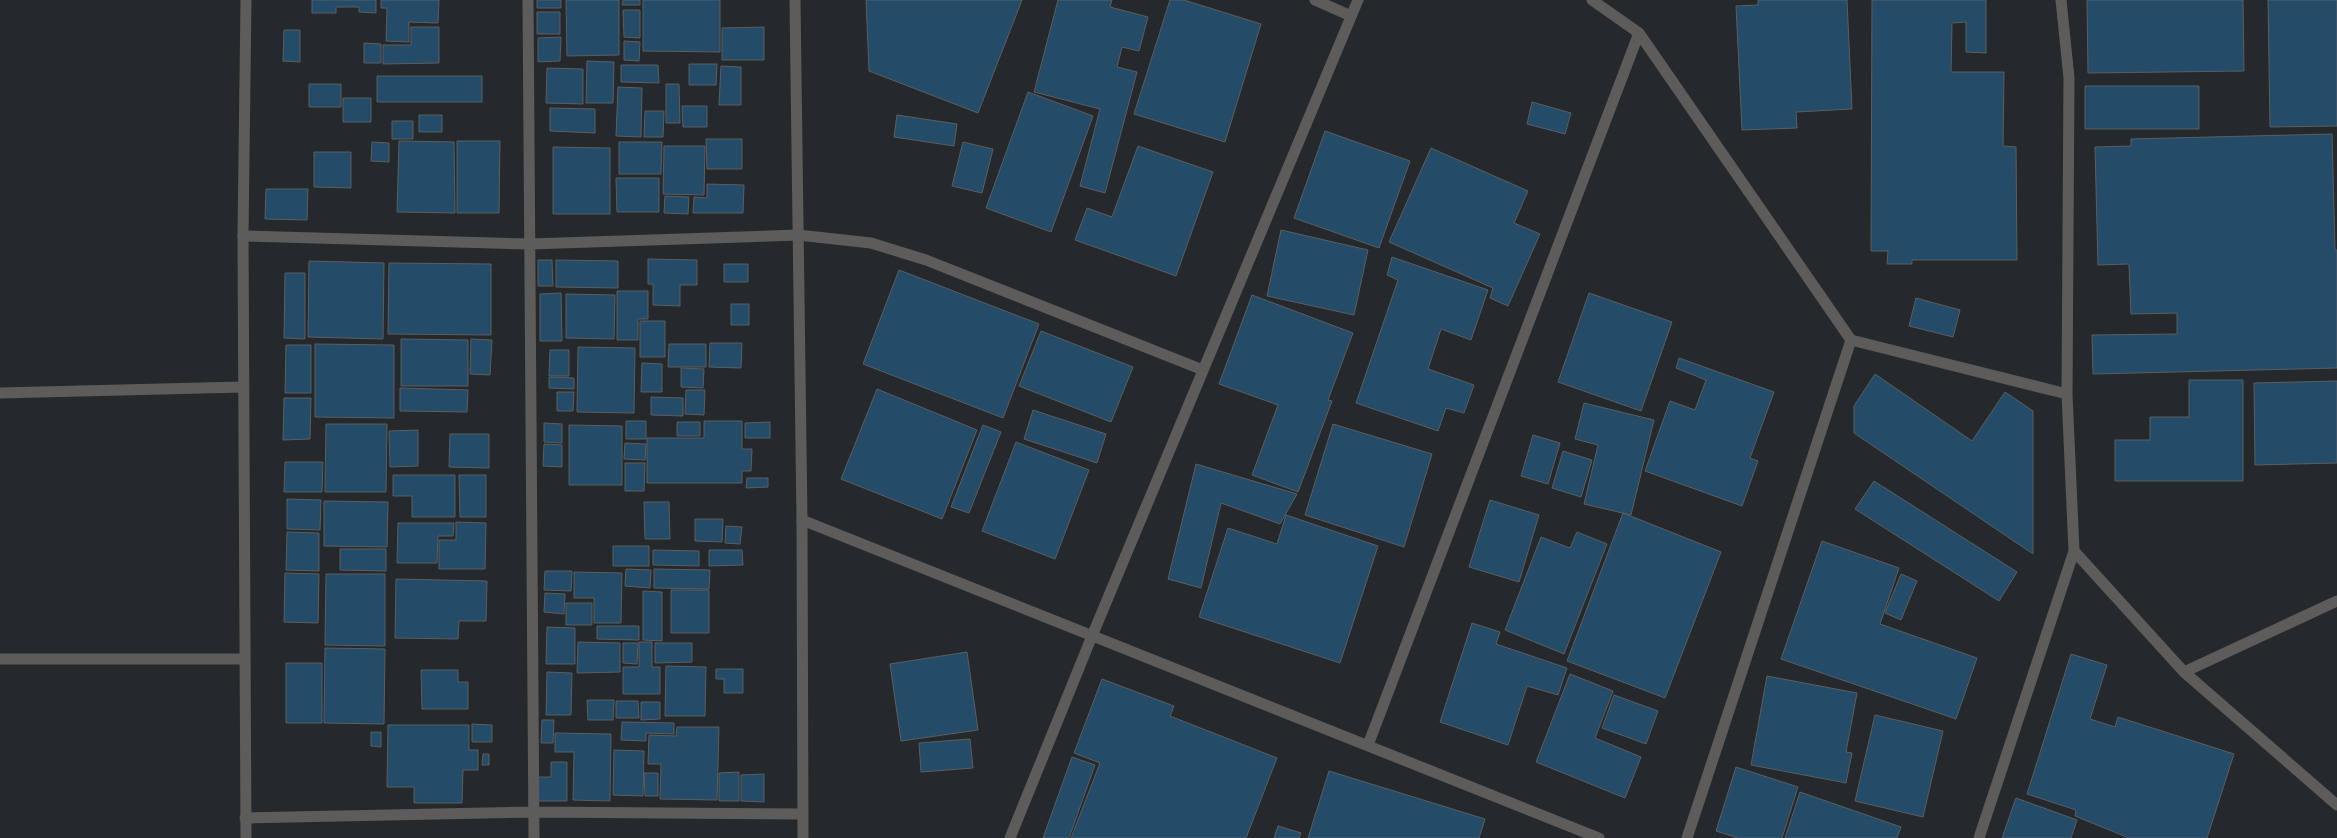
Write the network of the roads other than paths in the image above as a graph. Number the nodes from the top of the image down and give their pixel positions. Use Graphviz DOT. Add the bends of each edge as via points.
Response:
graph roads {
  1 [pos="246,0"];
  2 [pos="528,0"];
  3 [pos="795,0"];
  4 [pos="1315,0"];
  5 [pos="1358,0"];
  6 [pos="1592,0"];
  7 [pos="2061,0"];
  8 [pos="1351,16"];
  9 [pos="1639,34"];
  10 [pos="798,235"];
  11 [pos="243,236"];
  12 [pos="530,244"];
  13 [pos="1851,340"];
  14 [pos="1203,370"];
  15 [pos="243,387"];
  16 [pos="0,393"];
  17 [pos="2067,394"];
  18 [pos="802,520"];
  19 [pos="2074,551"];
  20 [pos="2337,601"];
  21 [pos="1092,636"];
  22 [pos="0,659"];
  23 [pos="244,659"];
  24 [pos="2184,672"];
  25 [pos="1368,745"];
  26 [pos="2337,805"];
  27 [pos="534,812"];
  28 [pos="802,814"];
  29 [pos="246,818"];
  30 [pos="246,838"];
  31 [pos="534,838"];
  32 [pos="803,838"];
  33 [pos="1010,838"];
  34 [pos="1599,838"];
  35 [pos="1687,838"];
  36 [pos="1979,838"];
  1 -- 11 [label="street"];
  2 -- 12 [label="street"];
  3 -- 10 [label="street"];
  4 -- 8 [label="street"];
  5 -- 8 [label="street"];
  6 -- 9 [label="street"];
  7 -- 17 [label="street" via="2069,78"];
  8 -- 14 [label="street"];
  9 -- 13 [label="street"];
  9 -- 25 [label="street"];
  10 -- 12 [label="street"];
  10 -- 14 [label="street" via="871,243 926,260"];
  10 -- 18 [label="street"];
  11 -- 12 [label="street"];
  11 -- 15 [label="street"];
  12 -- 27 [label="street"];
  13 -- 17 [label="street"];
  13 -- 35 [label="street"];
  14 -- 21 [label="street"];
  15 -- 16 [label="street"];
  15 -- 23 [label="street"];
  17 -- 19 [label="street"];
  18 -- 21 [label="street"];
  18 -- 28 [label="street"];
  19 -- 24 [label="street"];
  19 -- 36 [label="street"];
  20 -- 24 [label="street"];
  21 -- 25 [label="street"];
  21 -- 33 [label="street"];
  22 -- 23 [label="street"];
  23 -- 29 [label="street"];
  24 -- 26 [label="street"];
  25 -- 34 [label="street"];
  27 -- 28 [label="street"];
  27 -- 29 [label="street"];
  27 -- 31 [label="street"];
  28 -- 32 [label="street"];
  29 -- 30 [label="street"];
}
